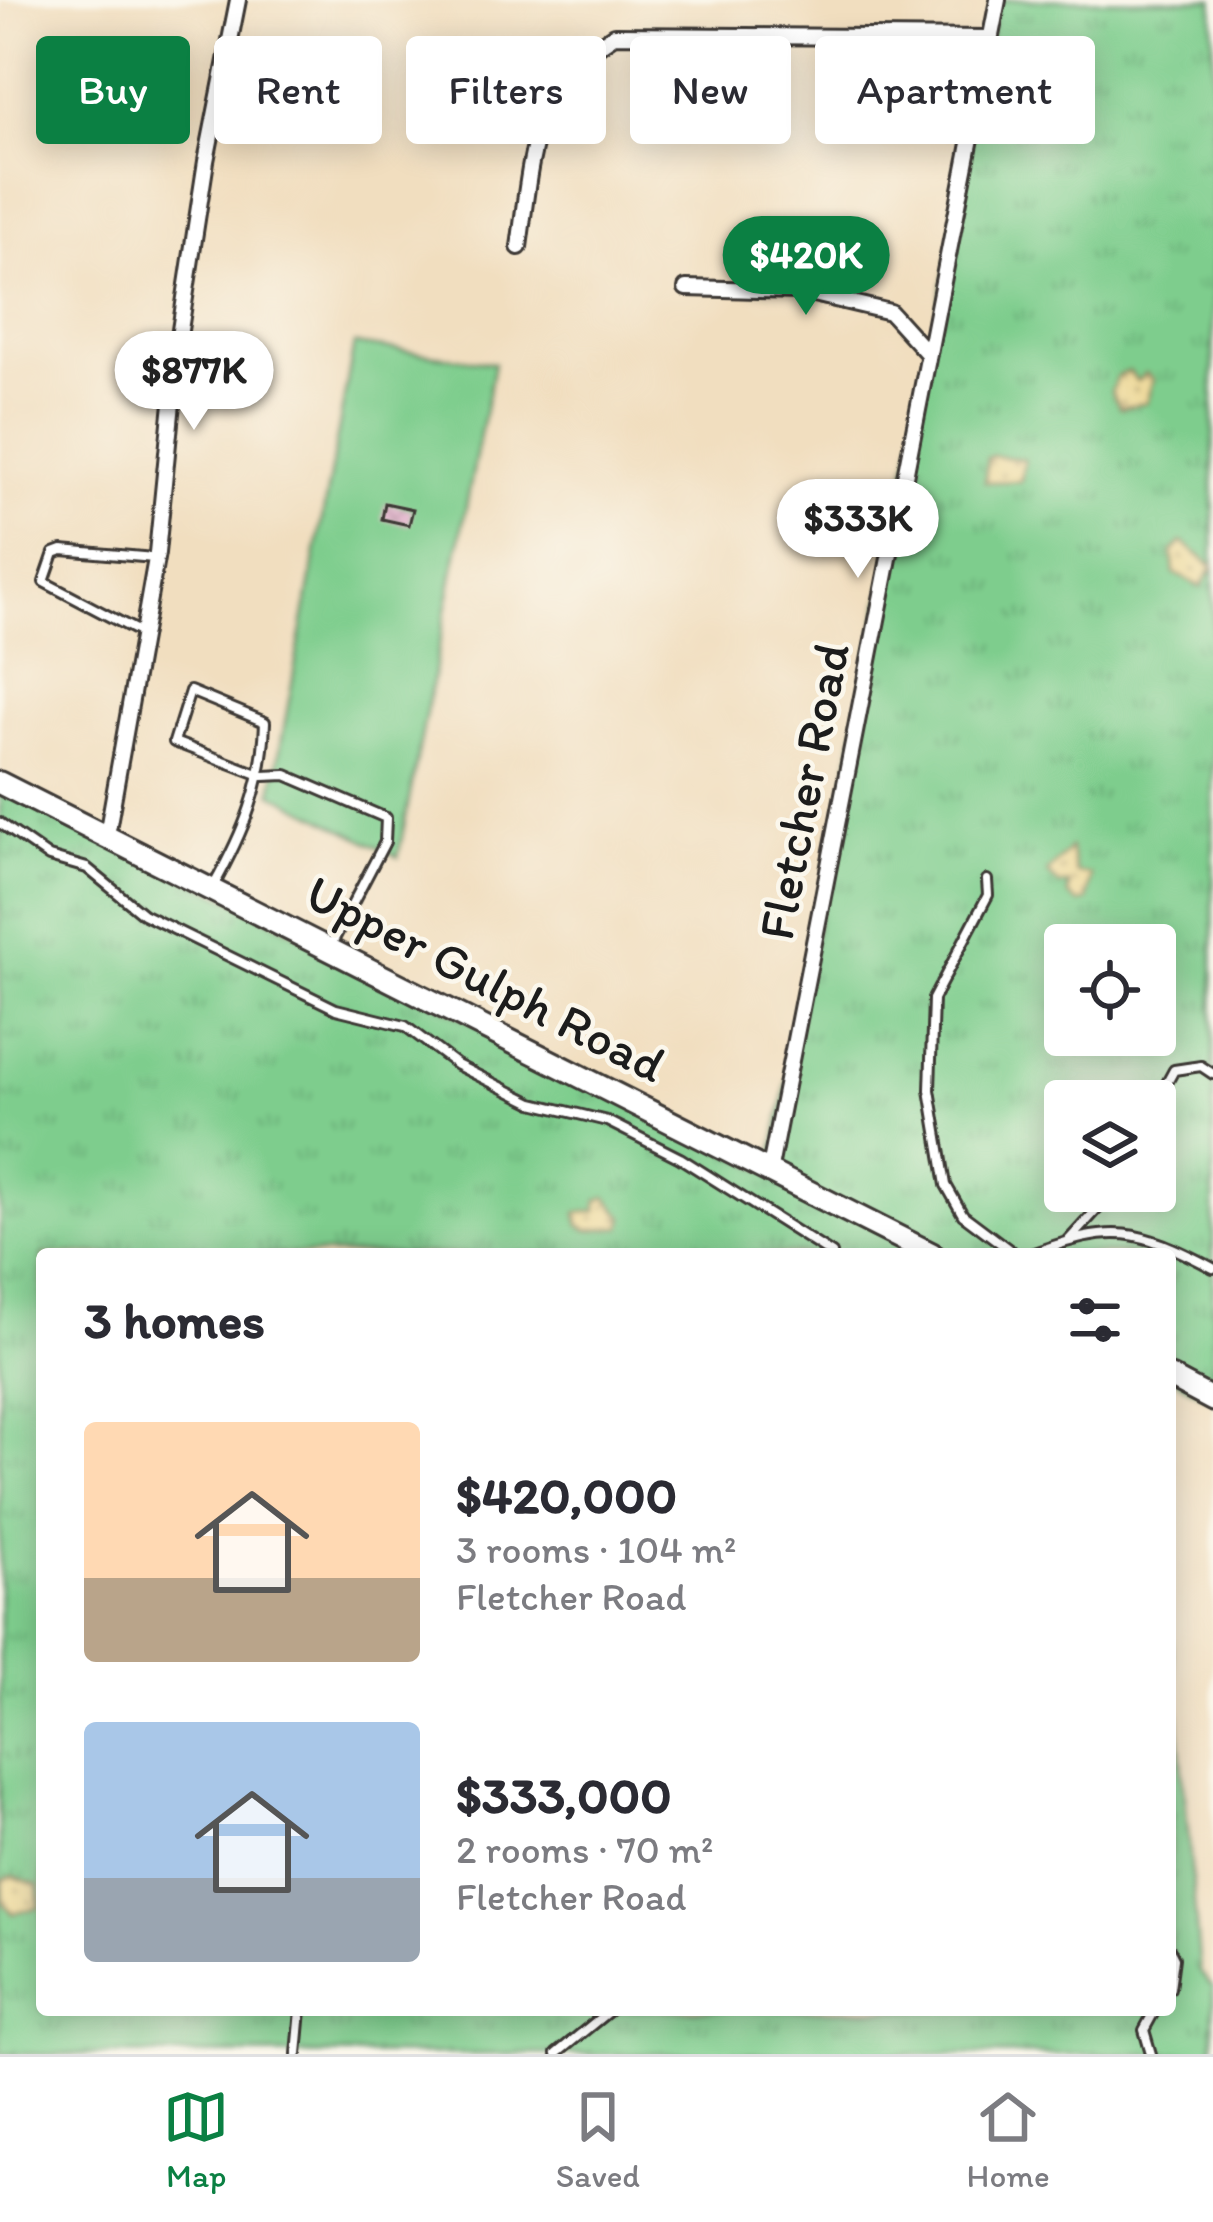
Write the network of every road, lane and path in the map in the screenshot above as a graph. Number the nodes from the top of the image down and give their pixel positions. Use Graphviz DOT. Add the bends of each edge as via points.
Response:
graph roads {
  1 [pos="238,0"];
  2 [pos="998,0"];
  3 [pos="989,36"];
  4 [pos="815,37"];
  5 [pos="969,144"];
  6 [pos="519,247"];
  7 [pos="686,288"];
  8 [pos="928,354"];
  9 [pos="156,558"];
  10 [pos="142,633"];
  11 [pos="263,776"];
  12 [pos="0,783"];
  13 [pos="0,823"];
  14 [pos="107,835"];
  15 [pos="987,880"];
  16 [pos="212,888"];
  17 [pos="329,948"];
  18 [pos="1213,1074"];
  19 [pos="1169,1080"];
  20 [pos="769,1173"];
  21 [pos="1095,1212"];
  22 [pos="1068,1241"];
  23 [pos="822,1248"];
  24 [pos="920,1248"];
  25 [pos="1007,1248"];
  26 [pos="1048,1248"];
  27 [pos="1174,1248"];
  28 [pos="1176,1249"];
  29 [pos="1213,1268"];
  30 [pos="1176,1380"];
  31 [pos="1213,1400"];
  32 [pos="300,2016"];
  33 [pos="603,2016"];
  34 [pos="1152,2016"];
  35 [pos="297,2054"];
  36 [pos="556,2054"];
  37 [pos="1151,2054"];
  1 -- 9 [label="street" via="185,298"];
  2 -- 3 [label="street, Fletcher Road"];
  4 -- 6 [label="street" via="614,35 585,53 554,87"];
  5 -- 8 [label="street, Fletcher Road"];
  7 -- 8 [label="street" via="801,291 890,312"];
  8 -- 20 [label="street, Fletcher Road"];
  9 -- 10 [label="street"];
  9 -- 10 [label="lane" via="62,550 44,582"];
  10 -- 14 [label="street"];
  11 -- 11 [label="lane" via="265,722 190,691 174,742"];
  11 -- 16 [label="lane"];
  11 -- 17 [label="lane" via="286,776 386,818 386,842"];
  12 -- 14 [label="street, Upper Gulph Road"];
  13 -- 23 [label="lane" via="49,857 86,868 143,914 336,1009 405,1026 457,1065 533,1103 607,1121"];
  14 -- 16 [label="street, Upper Gulph Road"];
  15 -- 25 [label="lane" via="988,895 934,999 930,1090 946,1185 963,1215"];
  16 -- 17 [label="street, Upper Gulph Road"];
  17 -- 20 [label="street, Upper Gulph Road"];
  18 -- 19 [label="lane" via="1201,1066 1174,1070"];
  20 -- 24 [label="street, Upper Gulph Road"];
  21 -- 22 [label="lane"];
  22 -- 26 [label="lane"];
  22 -- 27 [label="lane" via="1094,1232 1151,1236"];
  28 -- 29 [label="lane"];
  30 -- 31 [label="street"];
  32 -- 35 [label="lane"];
  33 -- 36 [label="lane"];
  34 -- 37 [label="lane" via="1144,2030"];
}
